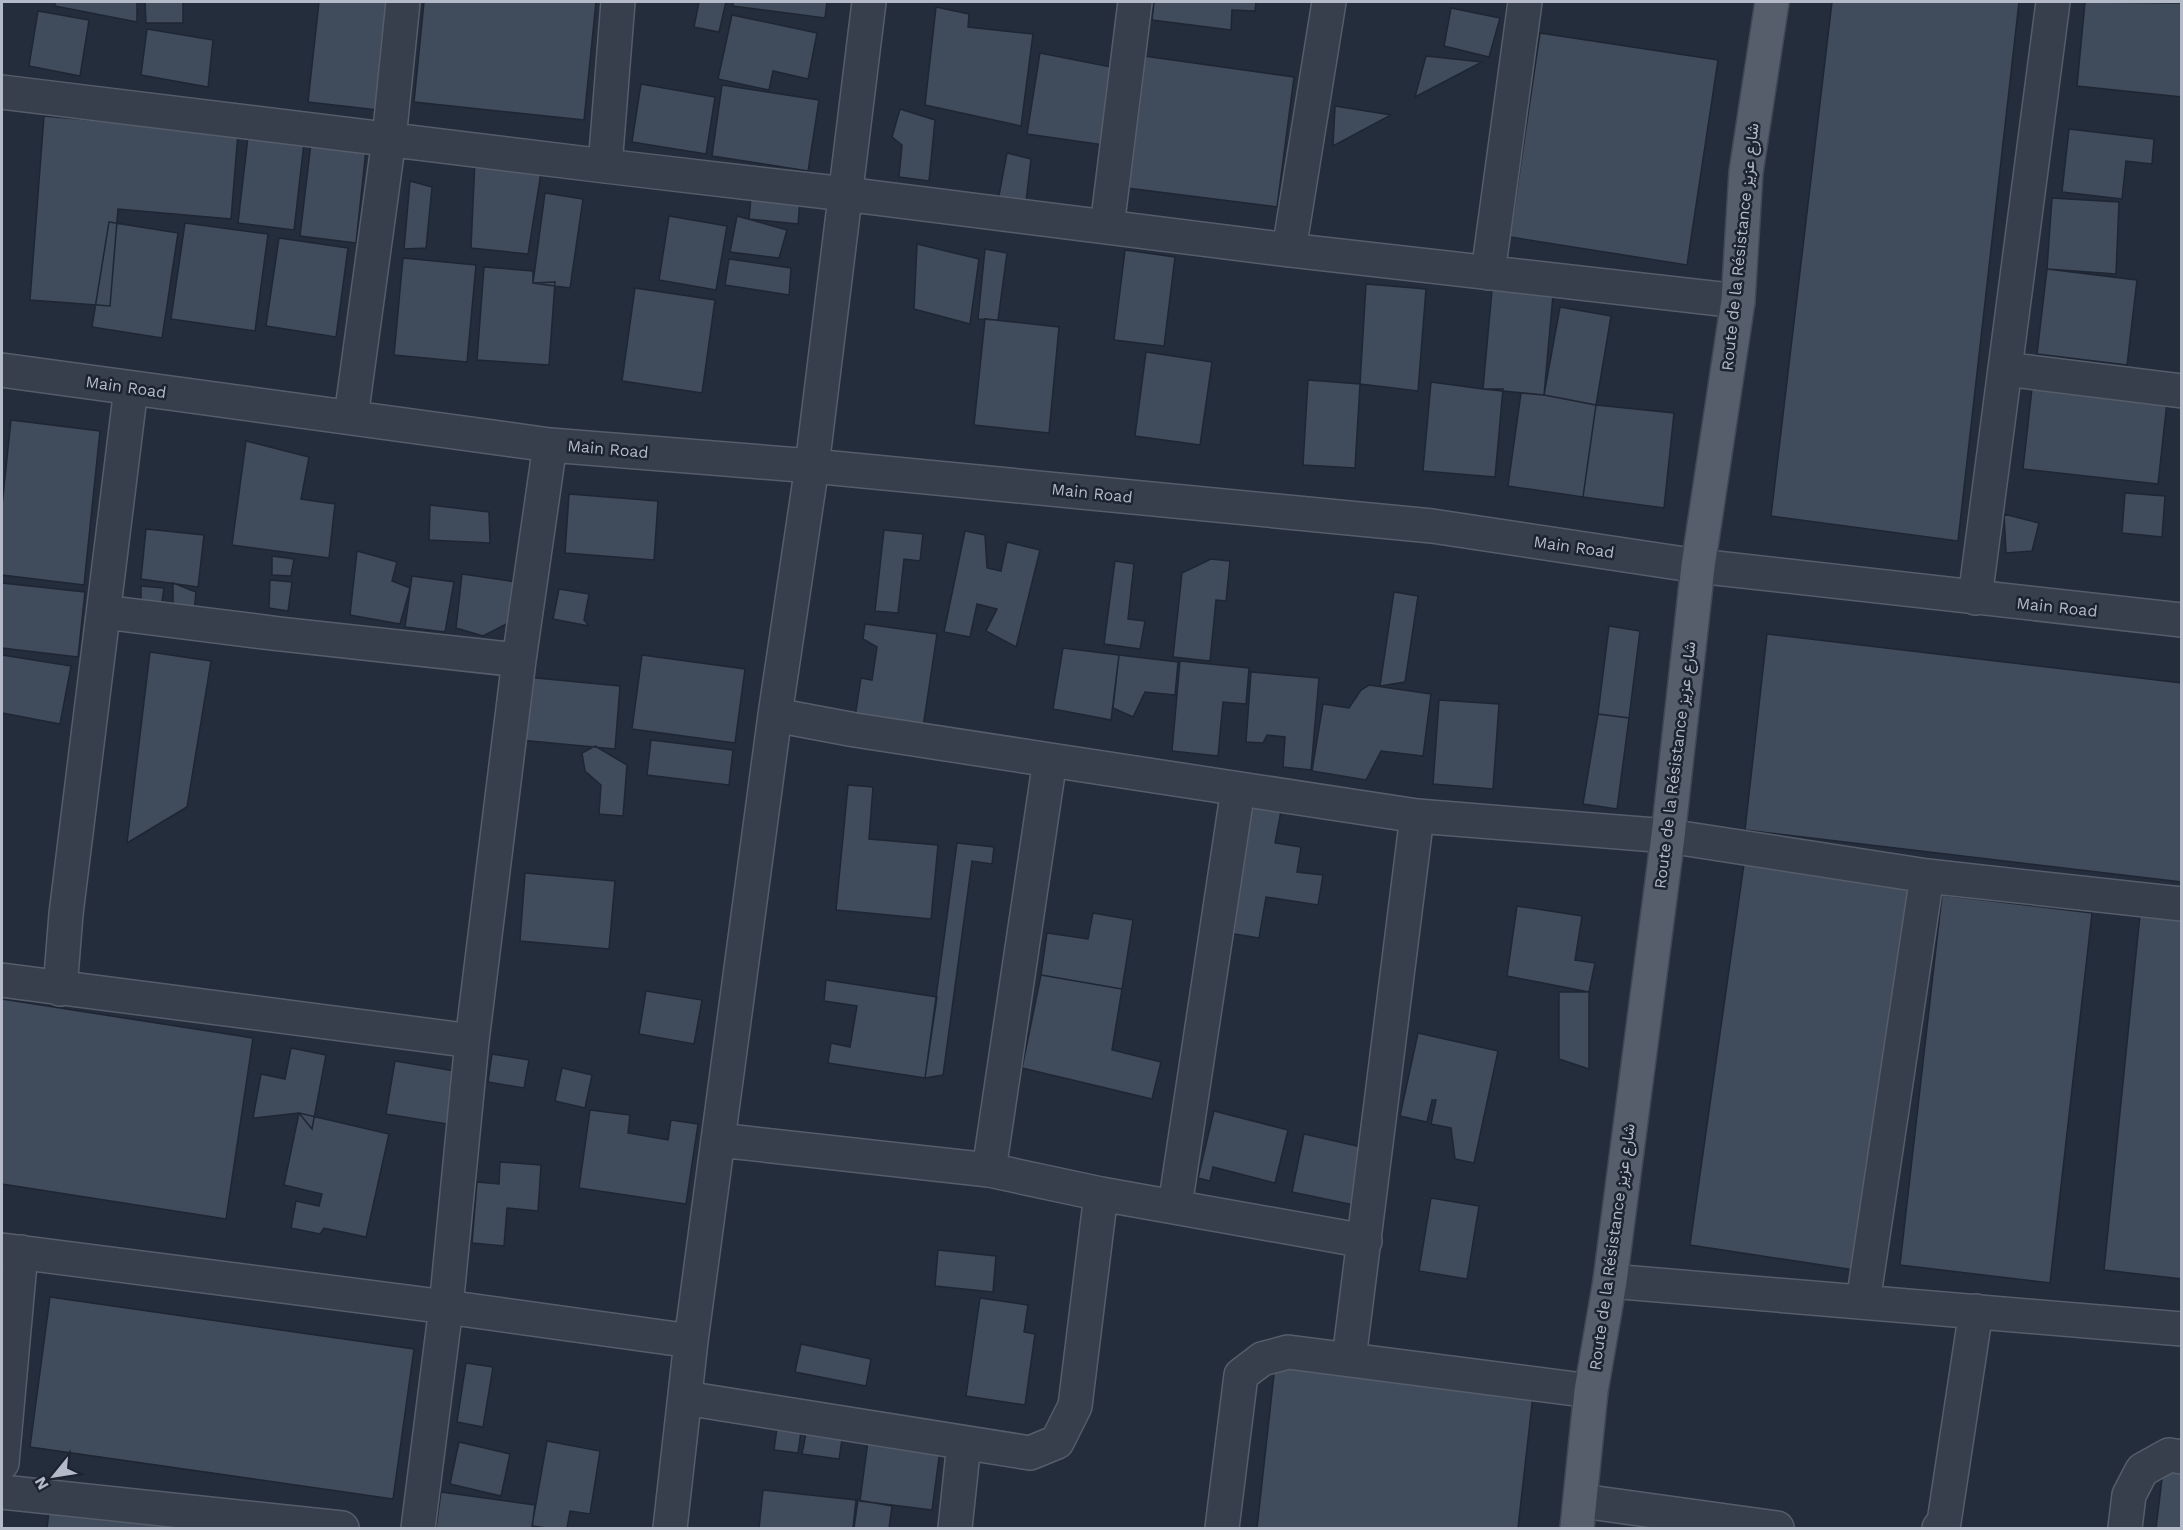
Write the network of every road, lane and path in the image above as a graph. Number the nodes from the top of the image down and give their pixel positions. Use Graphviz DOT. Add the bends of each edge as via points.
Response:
graph roads {
  1 [pos="404,2"];
  2 [pos="618,2"];
  3 [pos="869,2"];
  4 [pos="1135,2"];
  5 [pos="1329,2"];
  6 [pos="1525,2"];
  7 [pos="1772,2"];
  8 [pos="2053,2"];
  9 [pos="2,92"];
  10 [pos="389,139"];
  11 [pos="605,166"];
  12 [pos="845,194"];
  13 [pos="1107,227"];
  14 [pos="1289,250"];
  15 [pos="1488,273"];
  16 [pos="1738,301"];
  17 [pos="2005,369"];
  18 [pos="2,370"];
  19 [pos="130,387"];
  20 [pos="2181,391"];
  21 [pos="351,417"];
  22 [pos="550,445"];
  23 [pos="812,466"];
  24 [pos="1698,566"];
  25 [pos="1975,598"];
  26 [pos="104,612"];
  27 [pos="2181,620"];
  28 [pos="519,660"];
  29 [pos="775,715"];
  30 [pos="1050,760"];
  31 [pos="1238,789"];
  32 [pos="1417,816"];
  33 [pos="1668,836"];
  34 [pos="1928,876"];
  35 [pos="2181,904"];
  36 [pos="2,980"];
  37 [pos="60,988"];
  38 [pos="472,1041"];
  39 [pos="719,1140"];
  40 [pos="989,1170"];
  41 [pos="1101,1194"];
  42 [pos="1175,1206"];
  43 [pos="1365,1241"];
  44 [pos="11,1251"];
  45 [pos="1610,1281"];
  46 [pos="1863,1302"];
  47 [pos="446,1307"];
  48 [pos="1976,1311"];
  49 [pos="2181,1329"];
  50 [pos="692,1341"];
  51 [pos="1349,1359"];
  52 [pos="1591,1391"];
  53 [pos="685,1398"];
  54 [pos="964,1443"];
  55 [pos="2181,1457"];
  56 [pos="2,1463"];
  57 [pos="2,1492"];
  58 [pos="1580,1515"];
  59 [pos="342,1528"];
  60 [pos="418,1528"];
  61 [pos="670,1528"];
  62 [pos="955,1528"];
  63 [pos="1222,1528"];
  64 [pos="1777,1528"];
  65 [pos="1939,1528"];
  66 [pos="2125,1528"];
  1 -- 10 [label="street"];
  2 -- 11 [label="street"];
  3 -- 12 [label="street"];
  4 -- 13 [label="street"];
  5 -- 14 [label="street"];
  6 -- 15 [label="street"];
  7 -- 16 [label="main road, Route de la Résistance شارع عزيز" via="1746,172"];
  8 -- 17 [label="street"];
  9 -- 10 [label="street"];
  10 -- 11 [label="street"];
  10 -- 21 [label="street"];
  11 -- 12 [label="street"];
  12 -- 13 [label="street"];
  12 -- 23 [label="street"];
  13 -- 14 [label="street"];
  14 -- 15 [label="street"];
  15 -- 16 [label="street"];
  16 -- 24 [label="main road, Route de la Résistance شارع عزيز"];
  17 -- 20 [label="street"];
  17 -- 25 [label="street"];
  18 -- 19 [label="street, Main Road"];
  19 -- 21 [label="street, Main Road"];
  19 -- 26 [label="street"];
  21 -- 22 [label="street, Main Road"];
  22 -- 23 [label="street, Main Road"];
  22 -- 28 [label="street"];
  23 -- 24 [label="street, Main Road" via="1432,526"];
  23 -- 29 [label="street"];
  24 -- 25 [label="street, Main Road"];
  24 -- 33 [label="main road, Route de la Résistance شارع عزيز"];
  25 -- 27 [label="street, Main Road"];
  26 -- 28 [label="street"];
  26 -- 37 [label="street"];
  28 -- 38 [label="street"];
  29 -- 30 [label="street"];
  29 -- 39 [label="street"];
  30 -- 31 [label="street"];
  30 -- 40 [label="street"];
  31 -- 32 [label="street"];
  31 -- 42 [label="street"];
  32 -- 33 [label="street"];
  32 -- 43 [label="street"];
  33 -- 34 [label="street"];
  33 -- 45 [label="main road, Route de la Résistance شارع عزيز"];
  34 -- 35 [label="street"];
  34 -- 46 [label="street"];
  36 -- 37 [label="street"];
  37 -- 38 [label="street"];
  38 -- 47 [label="street"];
  39 -- 40 [label="street"];
  39 -- 50 [label="street"];
  40 -- 41 [label="street"];
  41 -- 42 [label="street"];
  41 -- 54 [label="street" via="1075,1406 1056,1442 1030,1453"];
  42 -- 43 [label="street"];
  43 -- 51 [label="street"];
  44 -- 47 [label="street"];
  44 -- 56 [label="street"];
  45 -- 46 [label="street"];
  45 -- 52 [label="main road, Route de la Résistance شارع عزيز"];
  46 -- 48 [label="street"];
  47 -- 50 [label="street"];
  47 -- 60 [label="street"];
  48 -- 49 [label="street"];
  48 -- 65 [label="street" via="1944,1522"];
  50 -- 53 [label="street"];
  51 -- 52 [label="street"];
  51 -- 63 [label="street" via="1288,1352 1262,1359 1241,1375"];
  52 -- 58 [label="main road, Route de la Résistance شارع عزيز"];
  53 -- 54 [label="street"];
  53 -- 61 [label="street"];
  54 -- 62 [label="street"];
  55 -- 66 [label="street" via="2169,1455 2142,1470 2129,1495"];
  57 -- 59 [label="street"];
  58 -- 64 [label="street"];
}
